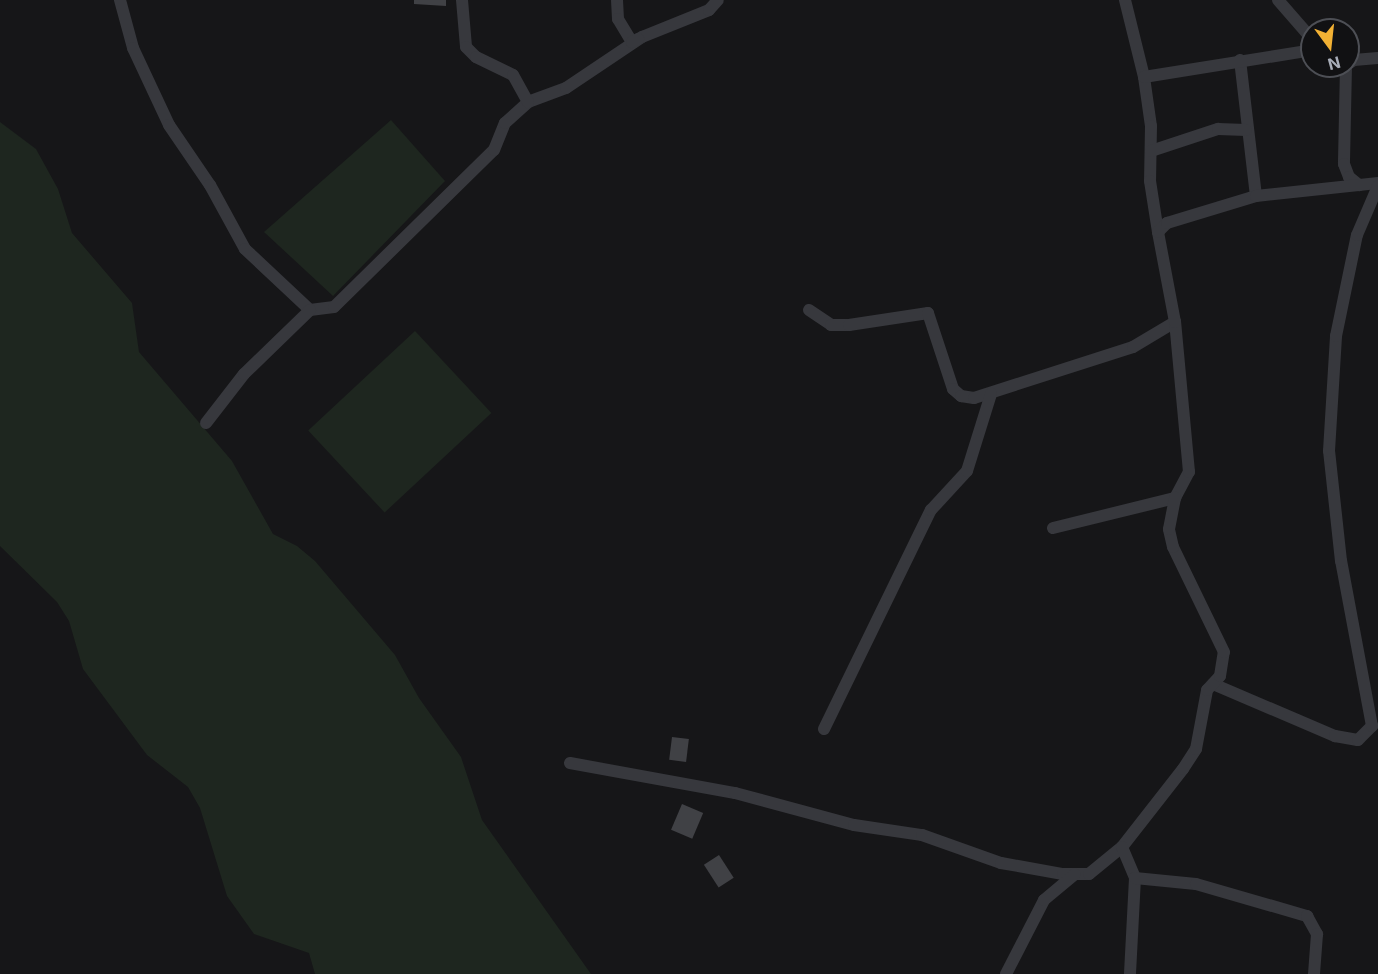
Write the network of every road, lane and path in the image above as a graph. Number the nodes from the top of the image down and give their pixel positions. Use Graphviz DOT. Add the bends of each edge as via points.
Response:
graph roads {
  1 [pos="120,0"];
  2 [pos="462,0"];
  3 [pos="617,0"];
  4 [pos="718,0"];
  5 [pos="1125,0"];
  6 [pos="1278,0"];
  7 [pos="1300,25"];
  8 [pos="642,37"];
  9 [pos="1300,52"];
  10 [pos="1378,57"];
  11 [pos="1360,59"];
  12 [pos="1240,60"];
  13 [pos="1144,76"];
  14 [pos="1344,78"];
  15 [pos="528,102"];
  16 [pos="1246,130"];
  17 [pos="1150,151"];
  18 [pos="1359,185"];
  19 [pos="1378,185"];
  20 [pos="1256,195"];
  21 [pos="1158,232"];
  22 [pos="310,310"];
  23 [pos="809,310"];
  24 [pos="1175,322"];
  25 [pos="991,394"];
  26 [pos="206,423"];
  27 [pos="1175,498"];
  28 [pos="1053,528"];
  29 [pos="1213,684"];
  30 [pos="824,729"];
  31 [pos="570,764"];
  32 [pos="1122,847"];
  33 [pos="1075,874"];
  34 [pos="1135,878"];
  35 [pos="1005,974"];
  36 [pos="1130,974"];
  37 [pos="1314,974"];
  1 -- 22 [label="street" via="133,48 169,125 210,185 245,249"];
  2 -- 15 [label="street" via="465,47 476,57 513,75"];
  3 -- 8 [label="street" via="618,19 632,42"];
  4 -- 8 [label="street" via="709,10"];
  5 -- 13 [label="street"];
  6 -- 7 [label="street"];
  8 -- 15 [label="street" via="566,88"];
  9 -- 12 [label="street"];
  10 -- 11 [label="street"];
  12 -- 13 [label="street"];
  12 -- 16 [label="street"];
  13 -- 17 [label="street"];
  14 -- 18 [label="street" via="1344,164 1349,177"];
  15 -- 22 [label="street" via="505,123 494,150 334,307"];
  16 -- 17 [label="street" via="1218,129"];
  16 -- 20 [label="street"];
  17 -- 21 [label="street"];
  18 -- 19 [label="street"];
  18 -- 20 [label="street"];
  19 -- 29 [label="street" via="1357,235 1336,336 1329,451 1341,561 1372,726 1358,740 1335,736"];
  20 -- 21 [label="street" via="1167,224"];
  21 -- 24 [label="street"];
  22 -- 26 [label="street" via="244,374"];
  23 -- 25 [label="street" via="831,325 928,313 952,389 961,396 974,398"];
  24 -- 25 [label="street" via="1133,347"];
  24 -- 27 [label="street" via="1189,472"];
  25 -- 30 [label="street" via="967,471 931,510"];
  27 -- 28 [label="street"];
  27 -- 29 [label="street" via="1169,529 1173,548 1224,652 1221,676"];
  29 -- 32 [label="street" via="1207,690 1196,749"];
  31 -- 33 [label="street" via="735,793 854,825 922,835 1001,863"];
  32 -- 33 [label="street" via="1089,874"];
  32 -- 34 [label="street"];
  33 -- 35 [label="street" via="1044,900"];
  34 -- 36 [label="street"];
  34 -- 37 [label="street" via="1196,884 1307,916 1317,934"];
}
